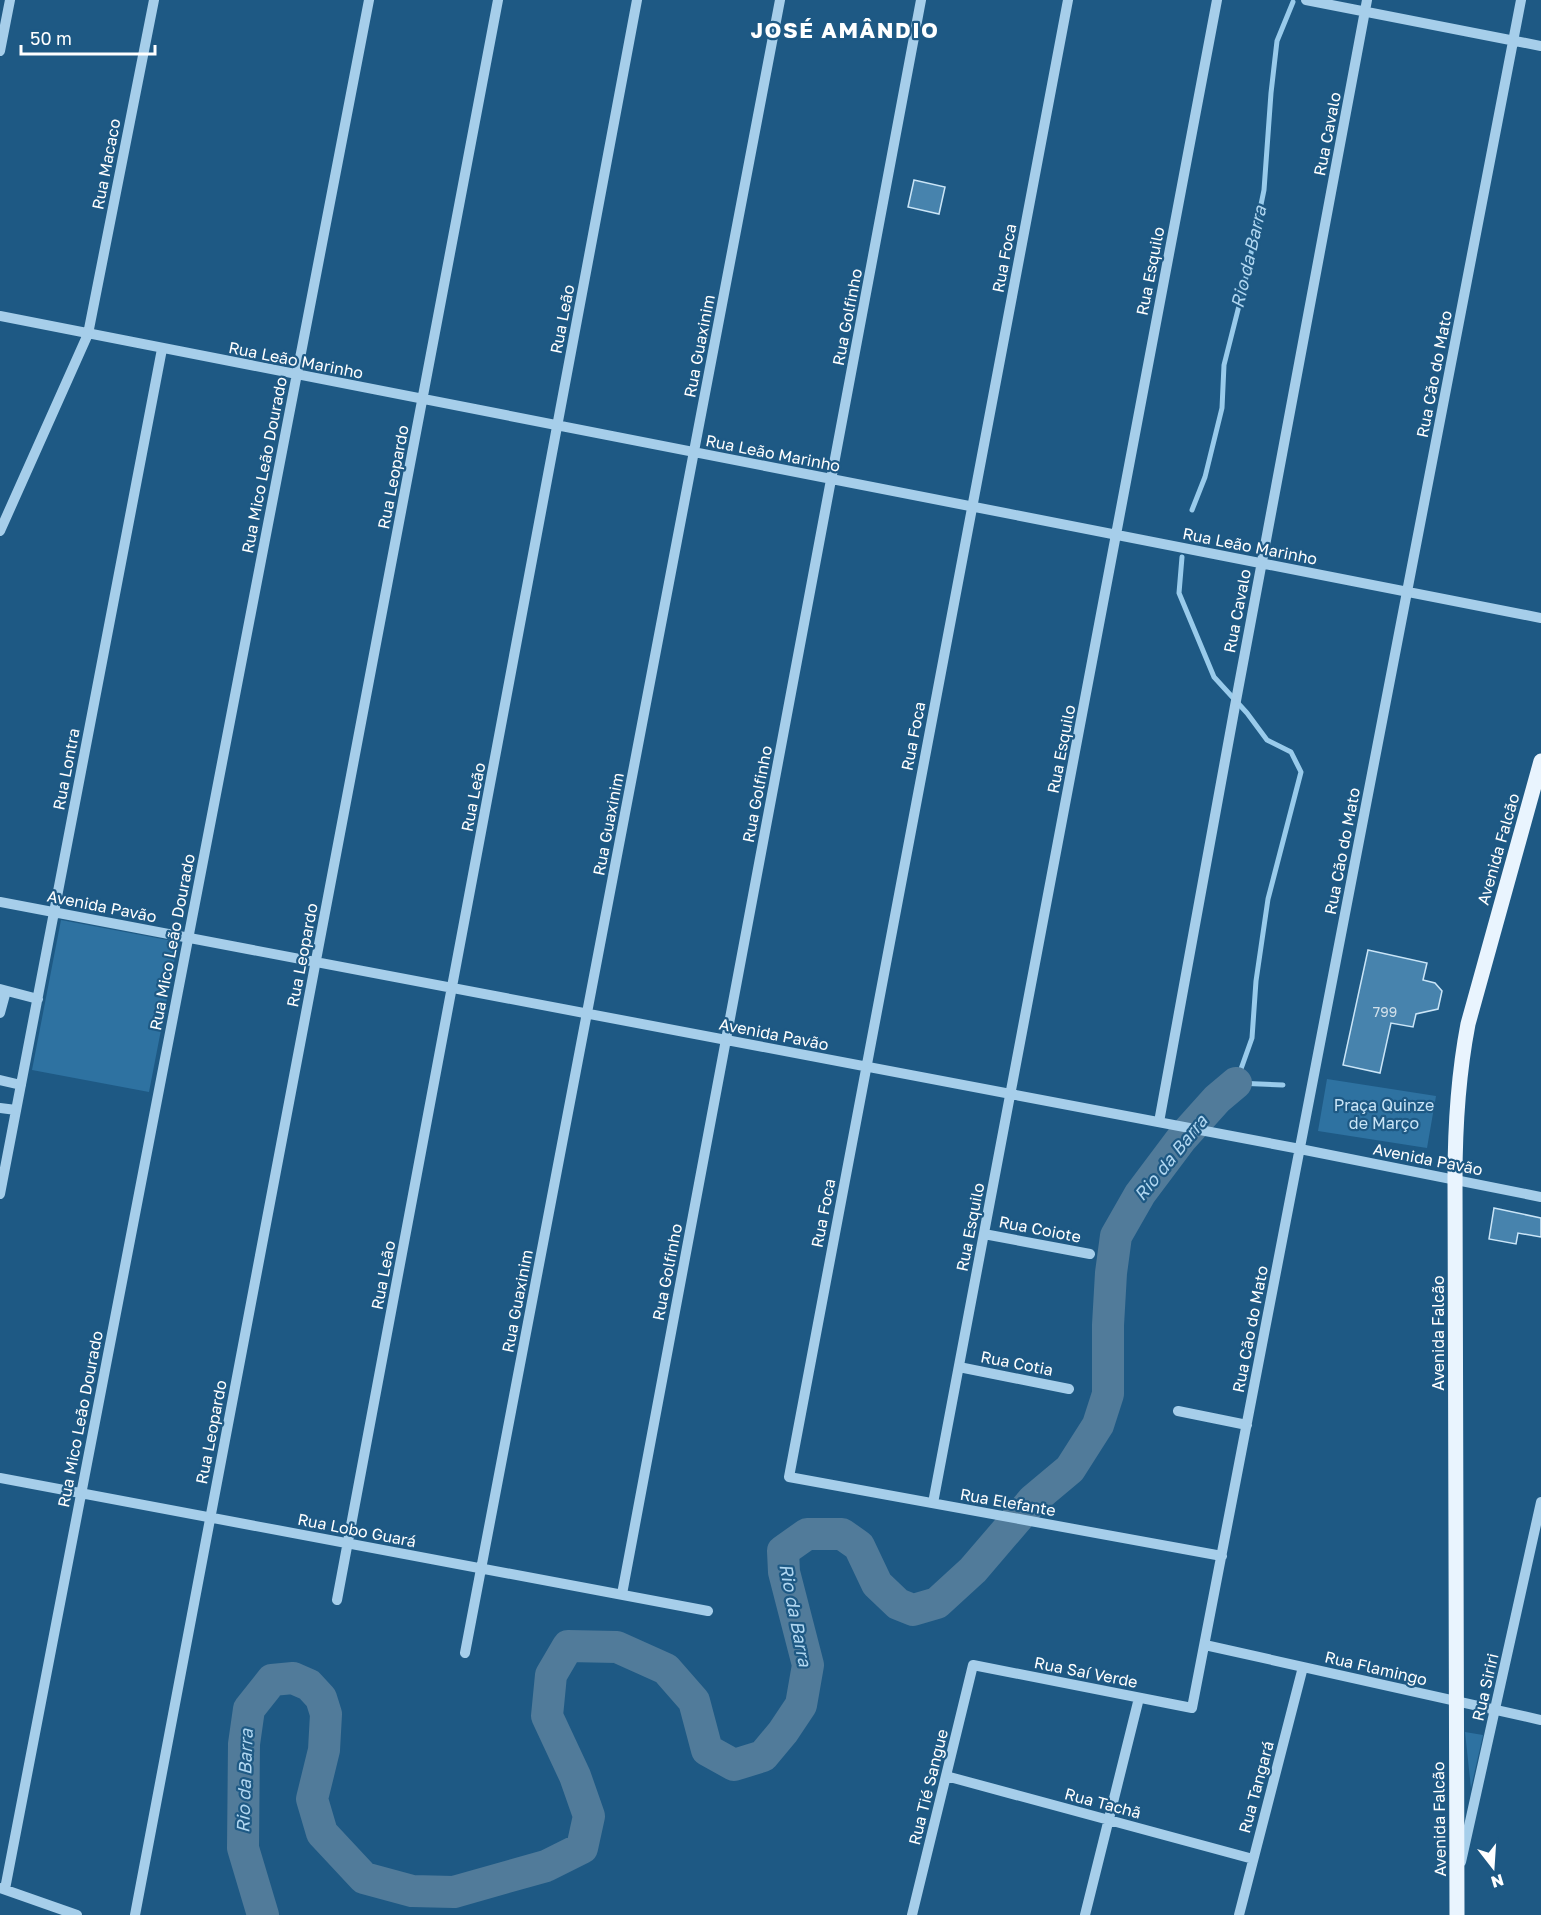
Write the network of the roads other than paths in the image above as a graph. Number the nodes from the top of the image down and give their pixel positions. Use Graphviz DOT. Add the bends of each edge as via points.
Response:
graph roads {
  1 [pos="10,0"];
  2 [pos="154,0"];
  3 [pos="369,0"];
  4 [pos="498,0"];
  5 [pos="637,0"];
  6 [pos="780,0"];
  7 [pos="921,0"];
  8 [pos="1068,0"];
  9 [pos="1217,0"];
  10 [pos="1306,0"];
  11 [pos="1367,0"];
  12 [pos="1521,0"];
  13 [pos="1365,12"];
  14 [pos="1513,41"];
  15 [pos="1541,46"];
  16 [pos="0,51"];
  17 [pos="0,316"];
  18 [pos="88,334"];
  19 [pos="162,349"];
  20 [pos="297,375"];
  21 [pos="423,400"];
  22 [pos="558,426"];
  23 [pos="694,453"];
  24 [pos="831,479"];
  25 [pos="972,507"];
  26 [pos="0,531"];
  27 [pos="1116,535"];
  28 [pos="1261,563"];
  29 [pos="1407,592"];
  30 [pos="1541,618"];
  31 [pos="1541,761"];
  32 [pos="0,902"];
  33 [pos="54,913"];
  34 [pos="188,938"];
  35 [pos="316,962"];
  36 [pos="452,988"];
  37 [pos="3,990"];
  38 [pos="38,999"];
  39 [pos="0,1013"];
  40 [pos="587,1014"];
  41 [pos="726,1040"];
  42 [pos="866,1067"];
  43 [pos="0,1080"];
  44 [pos="21,1085"];
  45 [pos="1011,1094"];
  46 [pos="0,1108"];
  47 [pos="16,1110"];
  48 [pos="1159,1122"];
  49 [pos="1300,1149"];
  50 [pos="1455,1179"];
  51 [pos="0,1194"];
  52 [pos="1541,1197"];
  53 [pos="984,1234"];
  54 [pos="1090,1254"];
  55 [pos="960,1367"];
  56 [pos="1069,1389"];
  57 [pos="1178,1411"];
  58 [pos="1247,1425"];
  59 [pos="789,1477"];
  60 [pos="0,1478"];
  61 [pos="81,1493"];
  62 [pos="1541,1502"];
  63 [pos="933,1503"];
  64 [pos="210,1518"];
  65 [pos="348,1543"];
  66 [pos="1222,1556"];
  67 [pos="481,1568"];
  68 [pos="622,1594"];
  69 [pos="337,1600"];
  70 [pos="708,1611"];
  71 [pos="1205,1645"];
  72 [pos="465,1653"];
  73 [pos="973,1665"];
  74 [pos="1303,1667"];
  75 [pos="1139,1698"];
  76 [pos="1456,1701"];
  77 [pos="1192,1708"];
  78 [pos="1495,1710"];
  79 [pos="1541,1720"];
  80 [pos="946,1776"];
  81 [pos="1108,1820"];
  82 [pos="1252,1859"];
  83 [pos="1458,1878"];
  84 [pos="2,1888"];
  85 [pos="77,1915"];
  86 [pos="135,1915"];
  87 [pos="912,1915"];
  88 [pos="1085,1915"];
  89 [pos="1239,1915"];
  90 [pos="1457,1915"];
  1 -- 16 [label="street"];
  2 -- 18 [label="street, Rua Macaco"];
  3 -- 20 [label="street, Rua Mico Leão Dourado"];
  4 -- 21 [label="street, Rua Leopardo"];
  5 -- 22 [label="street, Rua Leão"];
  6 -- 23 [label="street, Rua Guaxinim"];
  7 -- 24 [label="street, Rua Golfinho"];
  8 -- 25 [label="street, Rua Foca"];
  9 -- 27 [label="street, Rua Esquilo"];
  10 -- 13 [label="street"];
  11 -- 13 [label="street, Rua Cavalo"];
  12 -- 14 [label="street, Rua Cão do Mato"];
  13 -- 14 [label="street"];
  13 -- 28 [label="street, Rua Cavalo"];
  14 -- 15 [label="street"];
  14 -- 29 [label="street, Rua Cão do Mato"];
  17 -- 18 [label="street, Rua Leão Marinho"];
  18 -- 19 [label="street, Rua Leão Marinho"];
  18 -- 26 [label="street, Rua Macaco"];
  19 -- 20 [label="street, Rua Leão Marinho"];
  19 -- 33 [label="street, Rua Lontra"];
  20 -- 21 [label="street, Rua Leão Marinho"];
  20 -- 34 [label="street, Rua Mico Leão Dourado"];
  21 -- 22 [label="street, Rua Leão Marinho"];
  21 -- 35 [label="street, Rua Leopardo"];
  22 -- 23 [label="street, Rua Leão Marinho"];
  22 -- 36 [label="street, Rua Leão"];
  23 -- 24 [label="street, Rua Leão Marinho"];
  23 -- 40 [label="street, Rua Guaxinim"];
  24 -- 25 [label="street, Rua Leão Marinho"];
  24 -- 41 [label="street, Rua Golfinho"];
  25 -- 27 [label="street, Rua Leão Marinho"];
  25 -- 42 [label="street, Rua Foca"];
  27 -- 28 [label="street, Rua Leão Marinho"];
  27 -- 45 [label="street, Rua Esquilo"];
  28 -- 29 [label="street, Rua Leão Marinho"];
  28 -- 48 [label="street, Rua Cavalo"];
  29 -- 30 [label="street, Rua Leão Marinho"];
  29 -- 49 [label="street, Rua Cão do Mato"];
  31 -- 50 [label="main road, Avenida Falcão" via="1468,1024 1457,1097"];
  32 -- 33 [label="street, Avenida Pavão"];
  33 -- 34 [label="street, Avenida Pavão"];
  33 -- 38 [label="street, Rua Lontra"];
  34 -- 35 [label="street, Avenida Pavão"];
  34 -- 61 [label="street, Rua Mico Leão Dourado"];
  35 -- 36 [label="street, Avenida Pavão"];
  35 -- 64 [label="street, Rua Leopardo"];
  36 -- 40 [label="street, Avenida Pavão"];
  36 -- 65 [label="street, Rua Leão"];
  37 -- 38 [label="street"];
  37 -- 39 [label="street"];
  38 -- 44 [label="street, Rua Lontra"];
  40 -- 41 [label="street, Avenida Pavão"];
  40 -- 67 [label="street, Rua Guaxinim"];
  41 -- 42 [label="street, Avenida Pavão"];
  41 -- 68 [label="street, Rua Golfinho"];
  42 -- 45 [label="street, Avenida Pavão"];
  42 -- 59 [label="street, Rua Foca"];
  43 -- 44 [label="street"];
  44 -- 47 [label="street, Rua Lontra"];
  45 -- 48 [label="street, Avenida Pavão"];
  45 -- 53 [label="street, Rua Esquilo"];
  46 -- 47 [label="street"];
  47 -- 51 [label="street, Rua Lontra"];
  48 -- 49 [label="street, Avenida Pavão"];
  49 -- 50 [label="street, Avenida Pavão"];
  49 -- 58 [label="street, Rua Cão do Mato"];
  50 -- 52 [label="street, Avenida Pavão"];
  50 -- 76 [label="main road, Avenida Falcão"];
  53 -- 54 [label="street, Rua Coiote"];
  53 -- 55 [label="street, Rua Esquilo"];
  55 -- 56 [label="street, Rua Cotia"];
  55 -- 63 [label="street, Rua Esquilo"];
  57 -- 58 [label="street"];
  58 -- 66 [label="street, Rua Cão do Mato"];
  59 -- 63 [label="street, Rua Elefante"];
  60 -- 61 [label="street, Rua Lobo Guará"];
  61 -- 64 [label="street, Rua Lobo Guará"];
  61 -- 84 [label="street, Rua Mico Leão Dourado"];
  62 -- 78 [label="street, Rua Siriri"];
  63 -- 66 [label="street, Rua Elefante"];
  64 -- 65 [label="street, Rua Lobo Guará"];
  64 -- 86 [label="street, Rua Leopardo"];
  65 -- 67 [label="street, Rua Lobo Guará"];
  65 -- 69 [label="street, Rua Leão"];
  66 -- 71 [label="street, Rua Cão do Mato"];
  67 -- 68 [label="street, Rua Lobo Guará"];
  67 -- 72 [label="street, Rua Guaxinim"];
  68 -- 70 [label="street, Rua Lobo Guará"];
  71 -- 74 [label="street, Rua Flamingo"];
  71 -- 77 [label="street, Rua Cão do Mato"];
  73 -- 75 [label="street, Rua Saí Verde"];
  73 -- 80 [label="street, Rua Tié Sangue"];
  74 -- 76 [label="street, Rua Flamingo"];
  74 -- 82 [label="street, Rua Tangará"];
  75 -- 77 [label="street, Rua Saí Verde"];
  75 -- 81 [label="street"];
  76 -- 78 [label="street, Rua Flamingo"];
  76 -- 83 [label="main road, Avenida Falcão"];
  78 -- 79 [label="street, Rua Flamingo"];
  78 -- 83 [label="street, Rua Siriri"];
  80 -- 81 [label="street, Rua Tachã"];
  80 -- 87 [label="street, Rua Tié Sangue"];
  81 -- 82 [label="street, Rua Tachã"];
  81 -- 88 [label="street"];
  82 -- 89 [label="street, Rua Tangará"];
  83 -- 90 [label="main road, Avenida Falcão"];
  84 -- 85 [label="street"];
}
